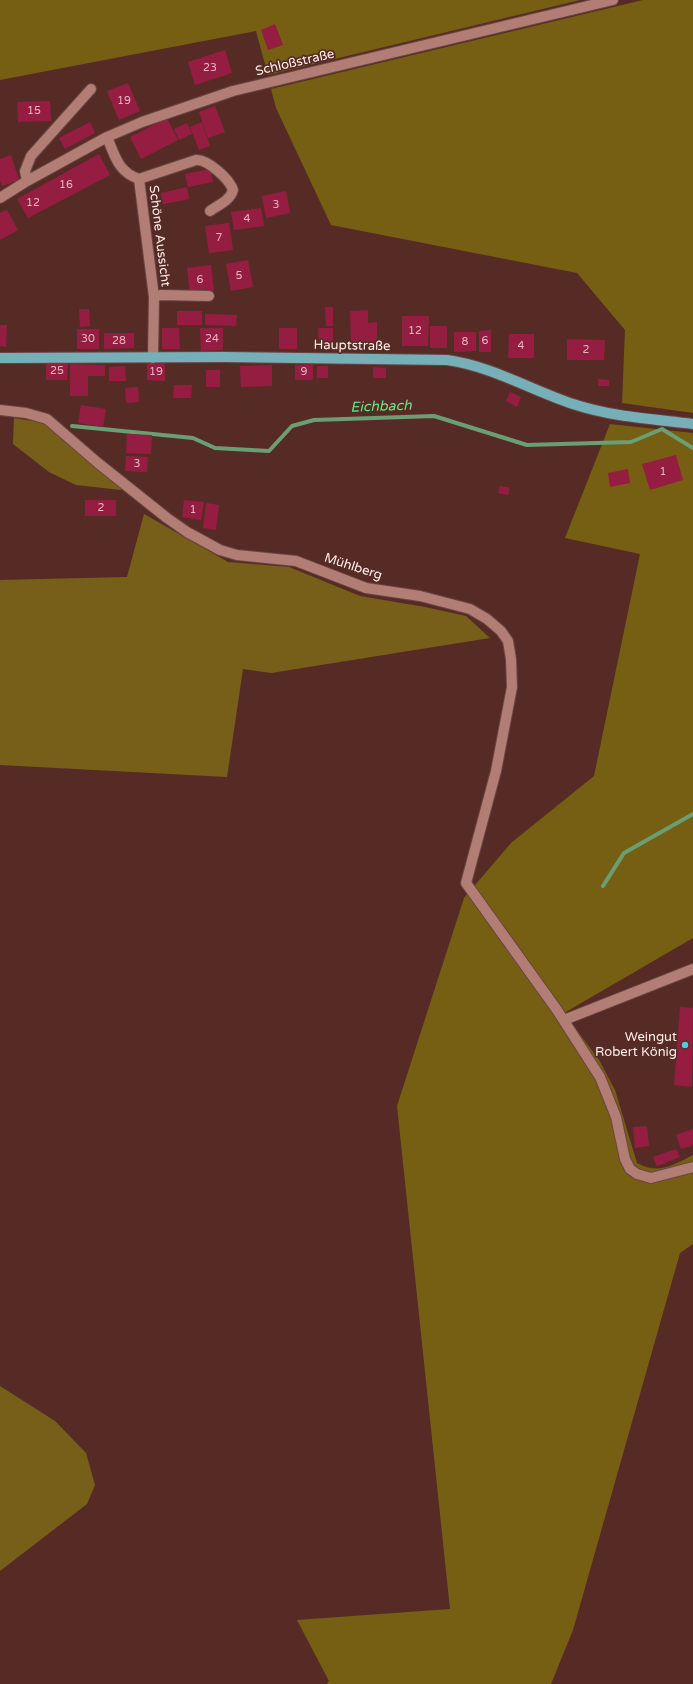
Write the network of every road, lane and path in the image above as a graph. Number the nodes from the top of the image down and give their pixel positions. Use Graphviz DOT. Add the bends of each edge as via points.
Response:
graph roads {
  1 [pos="613,0"];
  2 [pos="91,90"];
  3 [pos="107,138"];
  4 [pos="139,179"];
  5 [pos="27,181"];
  6 [pos="0,198"];
  7 [pos="210,211"];
  8 [pos="209,296"];
  9 [pos="154,297"];
  10 [pos="0,358"];
  11 [pos="153,358"];
  12 [pos="0,410"];
  13 [pos="693,424"];
  14 [pos="693,969"];
  15 [pos="564,1020"];
  16 [pos="693,1167"];
  1 -- 3 [label="street, Schloßstraße" via="234,91 142,122"];
  2 -- 5 [label="street" via="31,156 25,171"];
  3 -- 4 [label="street, Schöne Aussicht" via="124,172"];
  3 -- 5 [label="street, Schloßstraße"];
  4 -- 7 [label="street, Schöne Aussicht" via="196,160 206,162 229,181 233,190 227,200"];
  4 -- 9 [label="street, Schöne Aussicht"];
  5 -- 6 [label="street, Schloßstraße"];
  8 -- 9 [label="street, Schöne Aussicht"];
  9 -- 11 [label="street, Schöne Aussicht"];
  10 -- 11 [label="main road, Hauptstraße"];
  11 -- 13 [label="main road, Hauptstraße" via="447,360 476,366 574,404 621,415"];
  12 -- 15 [label="street, Mühlberg" via="48,419 167,518 220,550 237,555 296,561 366,588 420,596 470,609 501,631 508,641 512,687 496,771 466,883"];
  14 -- 15 [label="street"];
  15 -- 16 [label="street" via="600,1077 616,1117 625,1159 630,1169 651,1178"];
}
